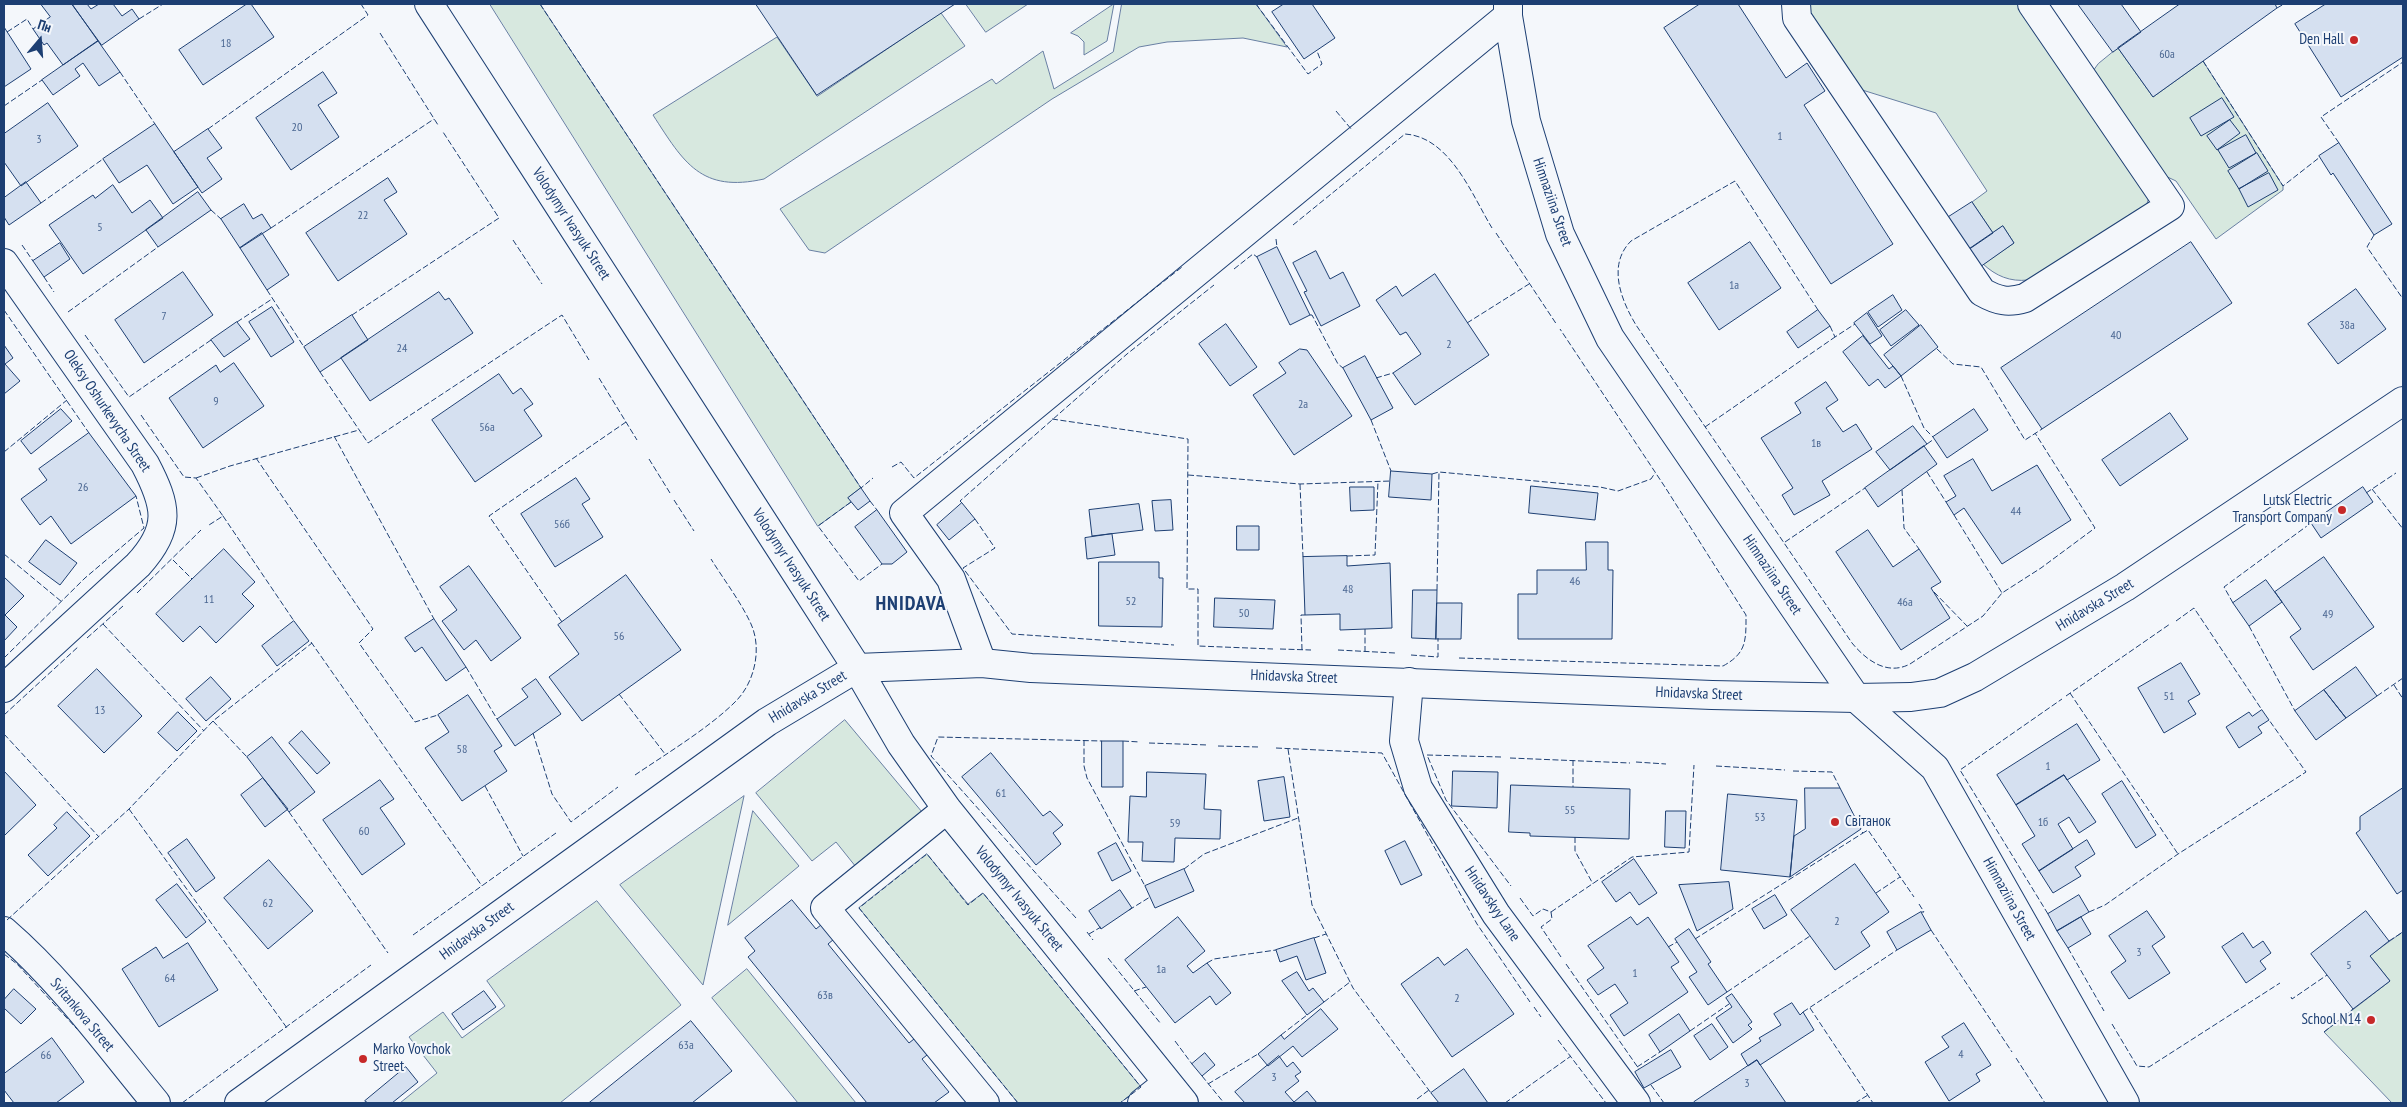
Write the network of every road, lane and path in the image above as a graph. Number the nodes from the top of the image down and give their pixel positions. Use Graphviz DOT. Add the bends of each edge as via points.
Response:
graph roads {
  1 [pos="429,4"];
  2 [pos="1796,4"];
  3 [pos="2032,4"];
  4 [pos="1508,10"];
  5 [pos="4,263"];
  6 [pos="2403,401"];
  7 [pos="982,663"];
  8 [pos="857,668"];
  9 [pos="1409,682"];
  10 [pos="4,688"];
  11 [pos="1856,698"];
  12 [pos="947,809"];
  13 [pos="4,931"];
  14 [pos="1175,1094"];
  15 [pos="156,1103"];
  16 [pos="239,1103"];
  17 [pos="984,1103"];
  18 [pos="1142,1103"];
  19 [pos="1636,1103"];
  20 [pos="2125,1103"];
  1 -- 8 [label="street, Volodymyr Ivasyuk Street"];
  2 -- 3 [label="street" via="1797,18 1982,292 1997,300 2012,302 2025,298 2170,206"];
  4 -- 7 [label="street" via="904,514 950,579"];
  4 -- 11 [label="street, Himnaziina Street" via="1526,121 1560,234 1610,338"];
  5 -- 10 [label="street, Oleksy Oshurkevycha Street" via="145,464 163,509 161,531 154,547"];
  6 -- 11 [label="street, Hnidavska Street" via="2124,587 1975,677 1940,693"];
  7 -- 8 [label="street, Hnidavska Street"];
  7 -- 9 [label="street, Hnidavska Street" via="1031,668"];
  8 -- 12 [label="street, Volodymyr Ivasyuk Street" via="901,744"];
  8 -- 16 [label="street, Hnidavska Street" via="767,722"];
  9 -- 11 [label="street, Hnidavska Street"];
  9 -- 19 [label="street, Hnidavskyy Lane" via="1404,741 1418,788 1496,914"];
  11 -- 20 [label="street, Himnaziina Street" via="1935,768"];
  12 -- 14 [label="street, Volodymyr Ivasyuk Street"];
  12 -- 17 [label="street" via="825,908"];
  13 -- 15 [label="street, Svitankova Street" via="61,988"];
  14 -- 18 [label="street"];
}
